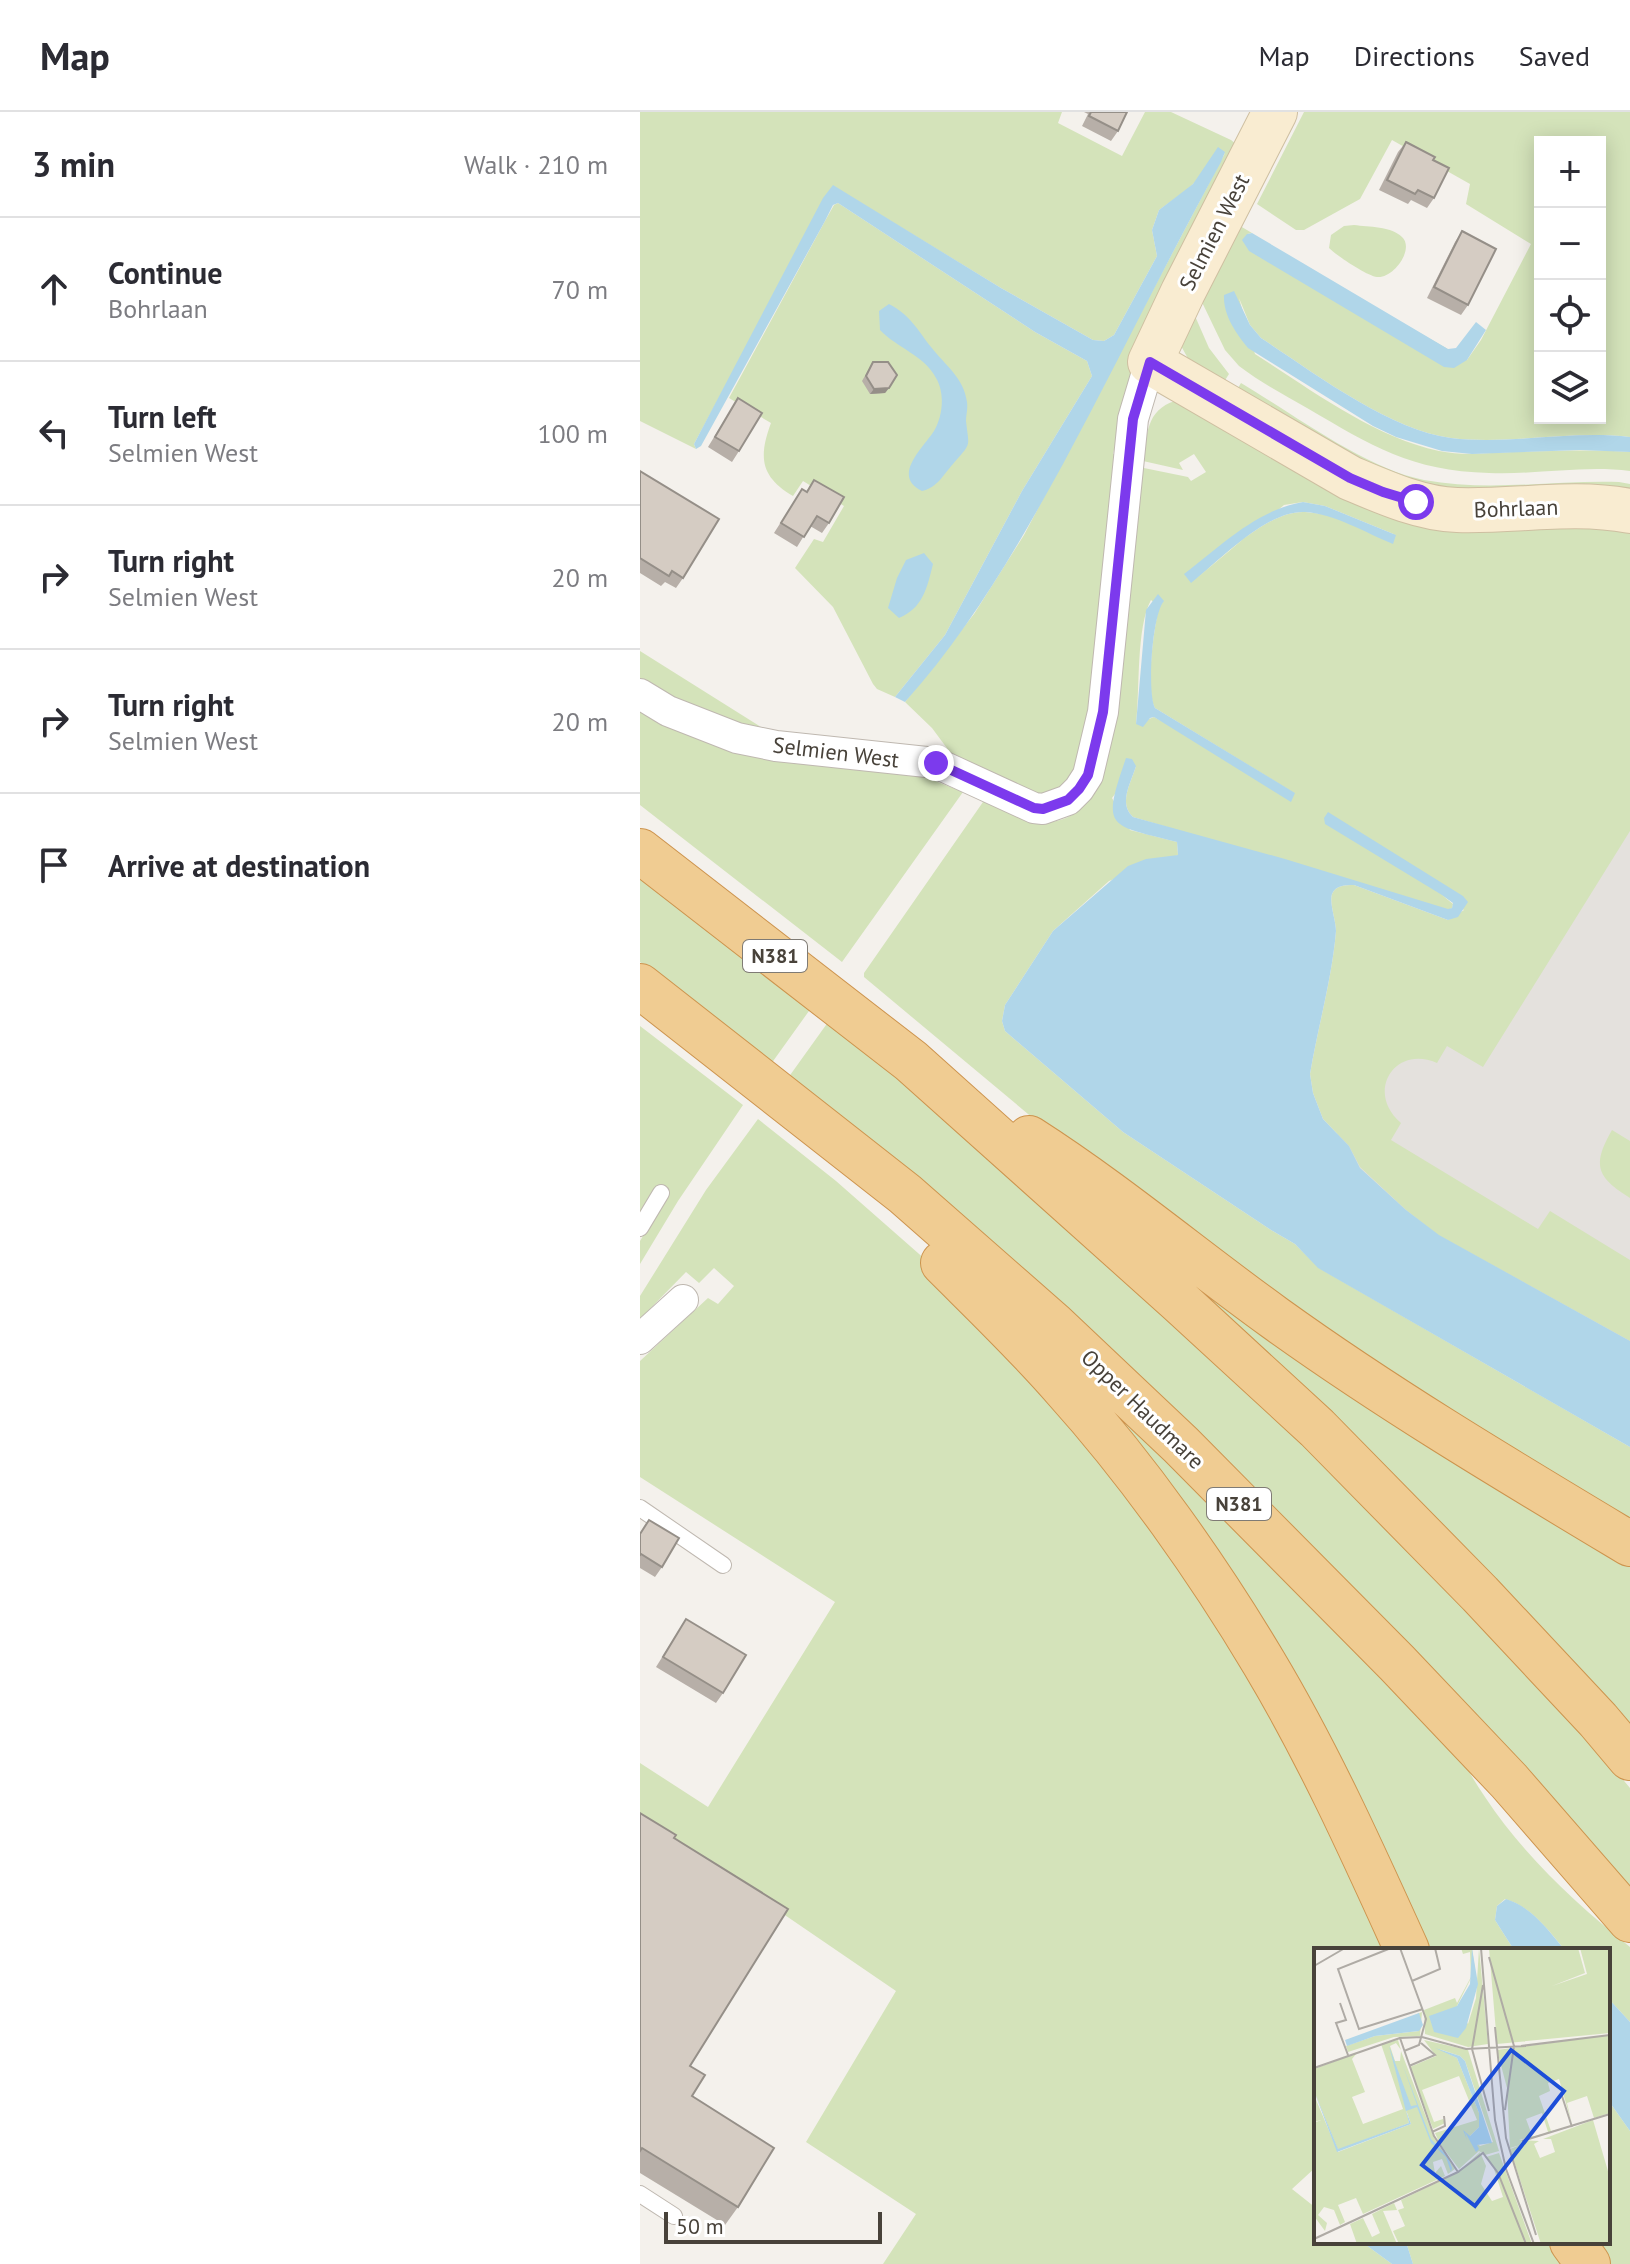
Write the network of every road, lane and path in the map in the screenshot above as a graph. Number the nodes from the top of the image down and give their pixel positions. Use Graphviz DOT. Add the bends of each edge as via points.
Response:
graph roads {
  1 [pos="1275,112"];
  2 [pos="1150,362"];
  3 [pos="1630,511"];
  4 [pos="640,694"];
  5 [pos="640,851"];
  6 [pos="640,986"];
  7 [pos="911,1061"];
  8 [pos="816,1122"];
  9 [pos="661,1193"];
  10 [pos="640,1228"];
  11 [pos="683,1300"];
  12 [pos="640,1339"];
  13 [pos="640,1508"];
  14 [pos="1630,1544"];
  15 [pos="723,1565"];
  16 [pos="1630,1758"];
  17 [pos="1630,1920"];
  18 [pos="1406,1948"];
  19 [pos="640,2194"];
  20 [pos="674,2216"];
  21 [pos="1573,2244"];
  22 [pos="1588,2264"];
  1 -- 2 [label="main road, Selmien West"];
  2 -- 3 [label="main road, Bohrlaan" via="1383,492 1453,510 1584,506"];
  2 -- 4 [label="street, Selmien West" via="1133,419 1103,712 1088,775 1068,800 1034,808 936,763 737,738"];
  5 -- 7 [label="highway, N381"];
  6 -- 8 [label="highway, Opper Haudmare / N381"];
  7 -- 14 [label="highway, N381" via="1085,1174 1276,1318 1435,1426"];
  7 -- 16 [label="highway, N381" via="1317,1428 1480,1594"];
  8 -- 17 [label="highway, Opper Haudmare / N381" via="1053,1324 1181,1445 1489,1760"];
  8 -- 18 [label="highway, N381" via="937,1258 1067,1391 1210,1579 1302,1731"];
  9 -- 10 [label="lane"];
  11 -- 12 [label="street"];
  13 -- 15 [label="lane"];
  19 -- 20 [label="lane"];
  21 -- 22 [label="highway"];
}
